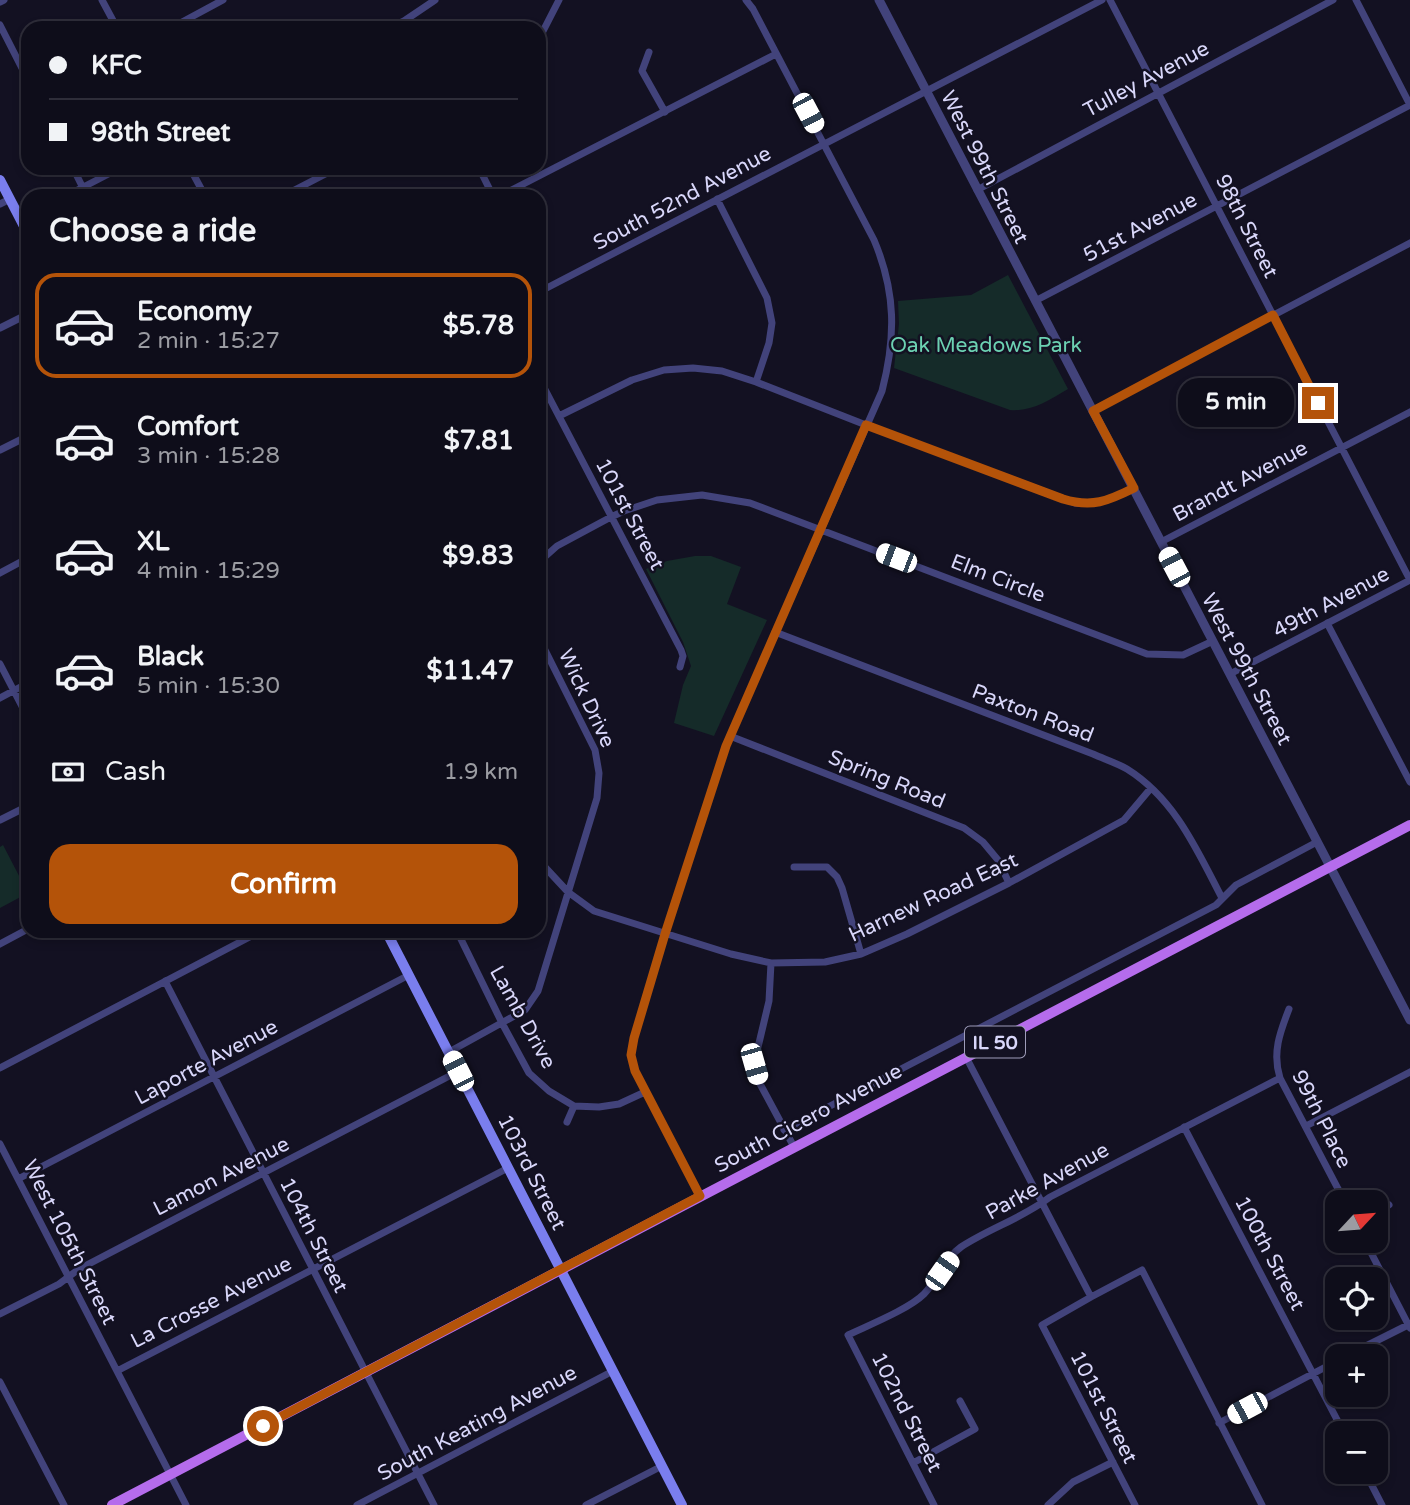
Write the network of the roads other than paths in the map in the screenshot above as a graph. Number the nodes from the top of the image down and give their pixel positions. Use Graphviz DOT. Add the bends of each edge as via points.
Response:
graph roads {
  1 [pos="102,0"];
  2 [pos="223,0"];
  3 [pos="435,0"];
  4 [pos="559,0"];
  5 [pos="746,0"];
  6 [pos="879,0"];
  7 [pos="1102,0"];
  8 [pos="1110,0"];
  9 [pos="1333,0"];
  10 [pos="1356,0"];
  11 [pos="113,21"];
  12 [pos="184,21"];
  13 [pos="410,21"];
  14 [pos="0,25"];
  15 [pos="546,25"];
  16 [pos="649,52"];
  17 [pos="776,54"];
  18 [pos="21,66"];
  19 [pos="926,90"];
  20 [pos="1157,92"];
  21 [pos="1410,105"];
  22 [pos="665,111"];
  23 [pos="824,143"];
  24 [pos="546,172"];
  25 [pos="76,175"];
  26 [pos="106,175"];
  27 [pos="324,175"];
  28 [pos="540,175"];
  29 [pos="0,180"];
  30 [pos="82,187"];
  31 [pos="78,189"];
  32 [pos="296,189"];
  33 [pos="513,189"];
  34 [pos="977,190"];
  35 [pos="717,199"];
  36 [pos="5,202"];
  37 [pos="1217,206"];
  38 [pos="21,215"];
  39 [pos="1410,243"];
  40 [pos="546,288"];
  41 [pos="1035,301"];
  42 [pos="1273,315"];
  43 [pos="21,318"];
  44 [pos="0,328"];
  45 [pos="756,382"];
  46 [pos="546,391"];
  47 [pos="1093,411"];
  48 [pos="1410,412"];
  49 [pos="559,416"];
  50 [pos="866,425"];
  51 [pos="21,440"];
  52 [pos="1341,447"];
  53 [pos="0,450"];
  54 [pos="1134,488"];
  55 [pos="611,517"];
  56 [pos="821,529"];
  57 [pos="1161,542"];
  58 [pos="546,556"];
  59 [pos="21,562"];
  60 [pos="0,573"];
  61 [pos="1410,580"];
  62 [pos="1327,623"];
  63 [pos="775,632"];
  64 [pos="1213,641"];
  65 [pos="546,652"];
  66 [pos="0,664"];
  67 [pos="680,667"];
  68 [pos="1230,674"];
  69 [pos="21,687"];
  70 [pos="14,691"];
  71 [pos="0,698"];
  72 [pos="21,705"];
  73 [pos="730,736"];
  74 [pos="1410,782"];
  75 [pos="1151,788"];
  76 [pos="21,810"];
  77 [pos="0,820"];
  78 [pos="1410,825"];
  79 [pos="1317,842"];
  80 [pos="794,867"];
  81 [pos="1330,867"];
  82 [pos="546,868"];
  83 [pos="1009,883"];
  84 [pos="568,892"];
  85 [pos="1222,898"];
  86 [pos="21,933"];
  87 [pos="665,934"];
  88 [pos="248,938"];
  89 [pos="390,938"];
  90 [pos="460,938"];
  91 [pos="0,944"];
  92 [pos="861,954"];
  93 [pos="771,963"];
  94 [pos="409,975"];
  95 [pos="165,981"];
  96 [pos="1289,1009"];
  97 [pos="1410,1020"];
  98 [pos="502,1023"];
  99 [pos="449,1052"];
  100 [pos="966,1057"];
  101 [pos="0,1068"];
  102 [pos="458,1071"];
  103 [pos="1410,1072"];
  104 [pos="214,1077"];
  105 [pos="1280,1077"];
  106 [pos="645,1092"];
  107 [pos="574,1106"];
  108 [pos="568,1122"];
  109 [pos="1306,1126"];
  110 [pos="1184,1127"];
  111 [pos="785,1129"];
  112 [pos="0,1144"];
  113 [pos="794,1147"];
  114 [pos="508,1168"];
  115 [pos="263,1174"];
  116 [pos="18,1179"];
  117 [pos="1339,1190"];
  118 [pos="700,1196"];
  119 [pos="1042,1203"];
  120 [pos="1371,1253"];
  121 [pos="312,1269"];
  122 [pos="561,1270"];
  123 [pos="68,1277"];
  124 [pos="1091,1297"];
  125 [pos="0,1314"];
  126 [pos="1409,1326"];
  127 [pos="848,1335"];
  128 [pos="1371,1344"];
  129 [pos="1325,1367"];
  130 [pos="117,1371"];
  131 [pos="613,1371"];
  132 [pos="366,1373"];
  133 [pos="1313,1373"];
  134 [pos="0,1382"];
  135 [pos="960,1401"];
  136 [pos="1338,1421"];
  137 [pos="1219,1423"];
  138 [pos="1113,1462"];
  139 [pos="912,1463"];
  140 [pos="662,1466"];
  141 [pos="417,1473"];
  142 [pos="171,1475"];
  143 [pos="1371,1484"];
  144 [pos="64,1505"];
  145 [pos="112,1505"];
  146 [pos="186,1505"];
  147 [pos="357,1505"];
  148 [pos="434,1505"];
  149 [pos="586,1505"];
  150 [pos="682,1505"];
  151 [pos="934,1505"];
  152 [pos="1048,1505"];
  153 [pos="1135,1505"];
  154 [pos="1262,1505"];
  155 [pos="1382,1505"];
  1 -- 11 [label="street"];
  2 -- 12 [label="street"];
  3 -- 13 [label="street"];
  4 -- 15 [label="street"];
  5 -- 17 [label="street"];
  6 -- 19 [label="street, West 99th Street"];
  7 -- 19 [label="street, South 52nd Avenue"];
  8 -- 20 [label="street, 98th Street"];
  9 -- 20 [label="street, Tulley Avenue"];
  10 -- 21 [label="street"];
  14 -- 18 [label="street"];
  16 -- 22 [label="street" via="642,71"];
  17 -- 22 [label="street"];
  17 -- 23 [label="street"];
  19 -- 23 [label="street, South 52nd Avenue"];
  19 -- 34 [label="street, West 99th Street"];
  20 -- 34 [label="street, Tulley Avenue"];
  20 -- 37 [label="street, 98th Street"];
  21 -- 37 [label="street, 51st Avenue"];
  22 -- 24 [label="street"];
  23 -- 35 [label="street, South 52nd Avenue"];
  23 -- 50 [label="street" via="882,258 891,296 888,368"];
  25 -- 30 [label="street"];
  26 -- 30 [label="street"];
  27 -- 32 [label="street"];
  28 -- 33 [label="street"];
  29 -- 36 [label="main road"];
  30 -- 31 [label="street"];
  34 -- 41 [label="street, West 99th Street"];
  35 -- 40 [label="street, South 52nd Avenue"];
  35 -- 45 [label="street" via="767,298 772,323"];
  36 -- 38 [label="main road"];
  37 -- 41 [label="street, 51st Avenue"];
  37 -- 42 [label="street, 98th Street"];
  39 -- 42 [label="street"];
  41 -- 47 [label="street, West 99th Street"];
  42 -- 47 [label="street"];
  42 -- 52 [label="street, 98th Street"];
  43 -- 44 [label="street"];
  45 -- 49 [label="street" via="722,371 664,370 632,380"];
  45 -- 50 [label="street"];
  46 -- 49 [label="street, 101st Street"];
  47 -- 54 [label="street, West 99th Street"];
  48 -- 52 [label="street, Brandt Avenue"];
  49 -- 55 [label="street, 101st Street"];
  50 -- 54 [label="street" via="1074,503 1100,503"];
  50 -- 56 [label="street"];
  51 -- 53 [label="street"];
  52 -- 57 [label="street, Brandt Avenue"];
  52 -- 61 [label="street, 98th Street"];
  54 -- 57 [label="street, West 99th Street"];
  55 -- 56 [label="street, Elm Circle" via="657,500 702,495 750,503"];
  55 -- 58 [label="street, Elm Circle"];
  55 -- 67 [label="street, 101st Street" via="681,650"];
  56 -- 63 [label="street"];
  56 -- 64 [label="street, Elm Circle" via="1147,654 1183,655"];
  57 -- 64 [label="street, West 99th Street"];
  59 -- 60 [label="street"];
  61 -- 62 [label="street, 49th Avenue"];
  62 -- 68 [label="street, 49th Avenue"];
  62 -- 74 [label="street"];
  63 -- 73 [label="street"];
  63 -- 75 [label="street, Paxton Road" via="1093,754 1125,768"];
  64 -- 68 [label="street, West 99th Street"];
  65 -- 84 [label="street, Wick Drive" via="595,750 599,773 594,811"];
  66 -- 70 [label="street"];
  68 -- 79 [label="street, West 99th Street"];
  69 -- 70 [label="street"];
  70 -- 71 [label="street"];
  70 -- 72 [label="street"];
  73 -- 83 [label="street, Spring Road" via="964,828 984,842"];
  73 -- 87 [label="street"];
  75 -- 83 [label="street, Harnew Road East" via="1124,820"];
  75 -- 85 [label="street, Paxton Road" via="1175,813"];
  76 -- 77 [label="street"];
  78 -- 81 [label="main road, South Cicero Avenue / IL 50"];
  79 -- 81 [label="street, West 99th Street"];
  79 -- 85 [label="street, South Cicero Avenue" via="1236,885"];
  80 -- 92 [label="street" via="827,867 837,877"];
  81 -- 97 [label="street, West 99th Street"];
  81 -- 100 [label="main road, South Cicero Avenue / IL 50"];
  82 -- 84 [label="street, Harnew Road East"];
  83 -- 92 [label="street, Harnew Road East"];
  84 -- 87 [label="street, Harnew Road East" via="594,911"];
  84 -- 98 [label="street, Wick Drive" via="537,992 525,1010"];
  85 -- 111 [label="street, South Cicero Avenue"];
  86 -- 91 [label="street"];
  87 -- 93 [label="street, Harnew Road East"];
  87 -- 106 [label="street" via="631,1055"];
  88 -- 95 [label="street"];
  89 -- 94 [label="main road, 103rd Street"];
  90 -- 98 [label="street, Lamb Drive"];
  92 -- 93 [label="street, Harnew Road East" via="825,962"];
  93 -- 111 [label="street" via="769,1001 754,1064"];
  94 -- 99 [label="main road, 103rd Street"];
  94 -- 104 [label="street, Laporte Avenue"];
  95 -- 101 [label="street"];
  95 -- 104 [label="street, 104th Street"];
  96 -- 105 [label="street, 99th Place" via="1278,1037"];
  98 -- 99 [label="street, Wick Drive"];
  98 -- 107 [label="street, Lamb Drive" via="529,1073"];
  99 -- 102 [label="main road, 103rd Street"];
  100 -- 113 [label="main road, South Cicero Avenue / IL 50"];
  100 -- 119 [label="street"];
  102 -- 114 [label="main road, 103rd Street"];
  102 -- 115 [label="street, Lamon Avenue"];
  103 -- 109 [label="street"];
  104 -- 115 [label="street, 104th Street"];
  104 -- 116 [label="street, Laporte Avenue"];
  105 -- 109 [label="street, 99th Place"];
  105 -- 110 [label="street, Parke Avenue"];
  106 -- 107 [label="street" via="619,1104"];
  106 -- 118 [label="street"];
  107 -- 108 [label="street"];
  109 -- 117 [label="street, 99th Place"];
  110 -- 119 [label="street, Parke Avenue"];
  110 -- 133 [label="street, 100th Street"];
  111 -- 113 [label="street"];
  112 -- 116 [label="street, West 105th Street"];
  113 -- 118 [label="main road, South Cicero Avenue / IL 50"];
  114 -- 121 [label="street, La Crosse Avenue"];
  114 -- 122 [label="main road, 103rd Street"];
  115 -- 121 [label="street, 104th Street"];
  115 -- 123 [label="street, Lamon Avenue"];
  116 -- 123 [label="street, West 105th Street"];
  118 -- 122 [label="main road, South Cicero Avenue / IL 50"];
  119 -- 124 [label="street"];
  119 -- 127 [label="street, Parke Avenue" via="958,1249 913,1303"];
  120 -- 126 [label="street"];
  121 -- 130 [label="street, La Crosse Avenue"];
  121 -- 132 [label="street, 104th Street"];
  122 -- 131 [label="main road, 103rd Street"];
  122 -- 132 [label="main road, South Cicero Avenue / IL 50"];
  123 -- 125 [label="street, Lamon Avenue"];
  123 -- 130 [label="street, West 105th Street"];
  124 -- 137 [label="street" via="1142,1270"];
  124 -- 138 [label="street, 101st Street" via="1042,1325"];
  126 -- 128 [label="street"];
  127 -- 139 [label="street, 102nd Street"];
  129 -- 133 [label="street"];
  130 -- 142 [label="street, West 105th Street"];
  131 -- 140 [label="main road, 103rd Street"];
  131 -- 141 [label="street, South Keating Avenue"];
  132 -- 141 [label="street, 104th Street"];
  132 -- 142 [label="main road, South Cicero Avenue / IL 50"];
  133 -- 136 [label="street, 100th Street"];
  133 -- 137 [label="street"];
  134 -- 144 [label="street"];
  135 -- 139 [label="street" via="975,1429"];
  137 -- 154 [label="street"];
  138 -- 152 [label="street" via="1073,1482"];
  138 -- 153 [label="street, 101st Street"];
  139 -- 151 [label="street, 102nd Street"];
  140 -- 149 [label="street"];
  140 -- 150 [label="main road, 103rd Street"];
  141 -- 147 [label="street, South Keating Avenue"];
  141 -- 148 [label="street, 104th Street"];
  142 -- 145 [label="main road, South Cicero Avenue / IL 50"];
  142 -- 146 [label="street, West 105th Street"];
  143 -- 155 [label="street"];
}
